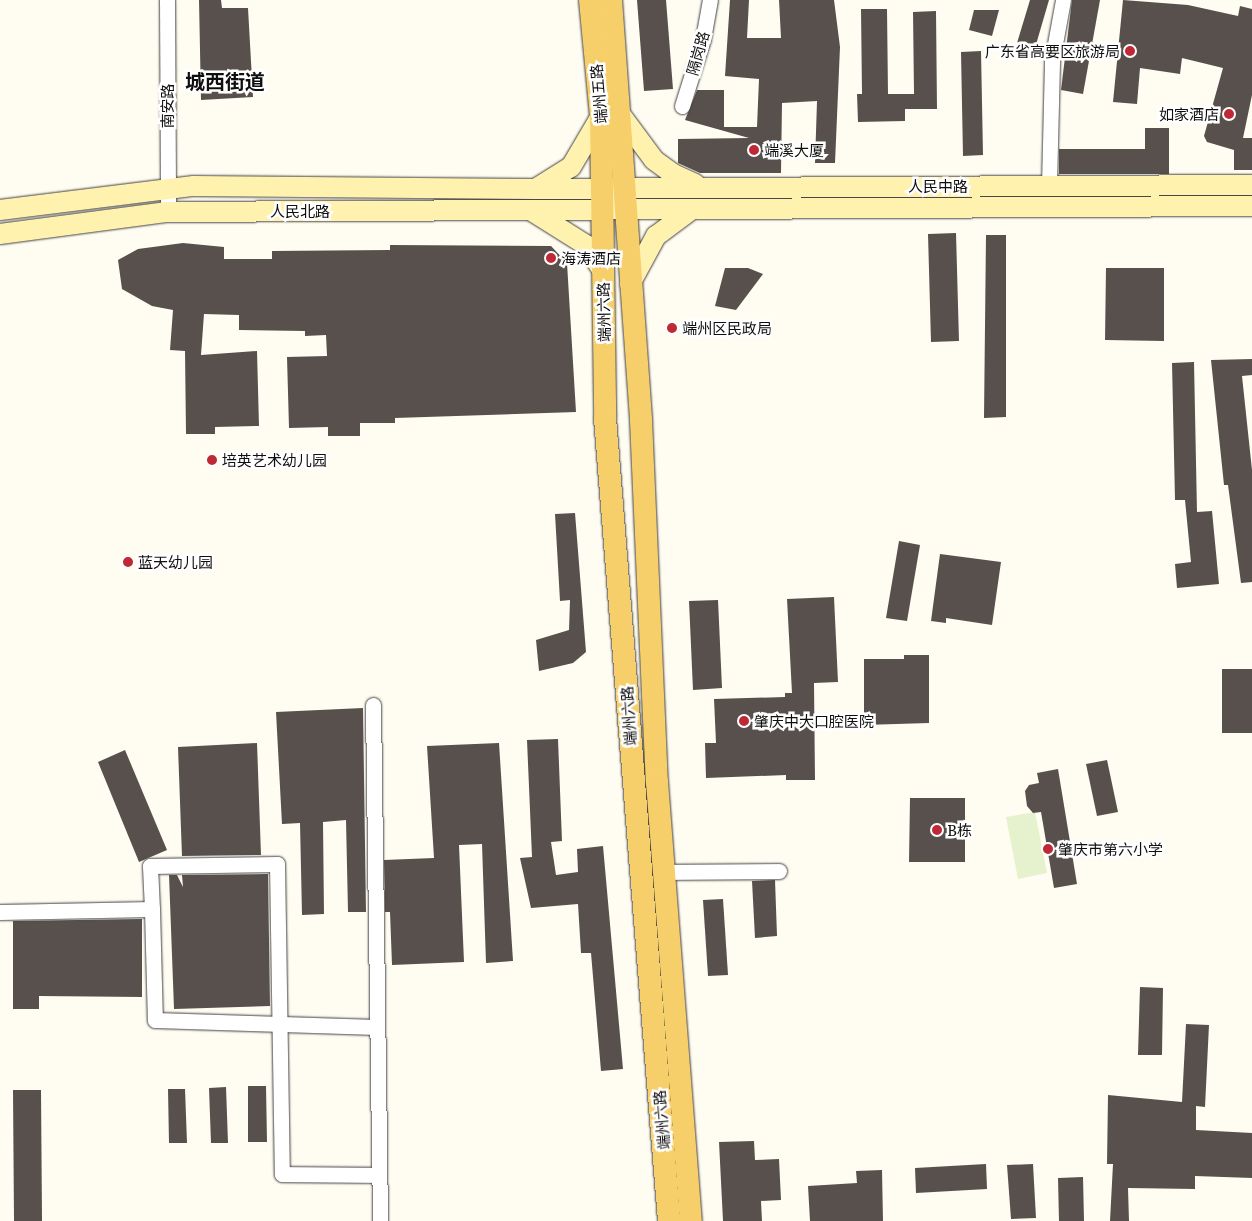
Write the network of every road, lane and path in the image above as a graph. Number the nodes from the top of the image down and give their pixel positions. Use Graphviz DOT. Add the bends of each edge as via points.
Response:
graph roads {
  1 [pos="167,0"];
  2 [pos="590,0"];
  3 [pos="611,0"];
  4 [pos="710,0"];
  5 [pos="1063,0"];
  6 [pos="682,106"];
  7 [pos="611,115"];
  8 [pos="1049,185"];
  9 [pos="1252,185"];
  10 [pos="702,186"];
  11 [pos="167,188"];
  12 [pos="624,188"];
  13 [pos="543,189"];
  14 [pos="602,199"];
  15 [pos="1252,206"];
  16 [pos="0,210"];
  17 [pos="530,210"];
  18 [pos="551,210"];
  19 [pos="626,210"];
  20 [pos="691,210"];
  21 [pos="168,212"];
  22 [pos="0,234"];
  23 [pos="602,270"];
  24 [pos="630,284"];
  25 [pos="373,705"];
  26 [pos="778,871"];
  27 [pos="664,872"];
  28 [pos="152,909"];
  29 [pos="0,912"];
  30 [pos="282,1023"];
  31 [pos="377,1028"];
  32 [pos="379,1174"];
  33 [pos="669,1220"];
  34 [pos="380,1221"];
  35 [pos="691,1221"];
  1 -- 11 [label="street, 南安路"];
  2 -- 7 [label="main road, 端州五路"];
  3 -- 7 [label="main road, 端州五路"];
  4 -- 6 [label="street, 隔岗路" via="703,39"];
  5 -- 8 [label="street" via="1052,60"];
  7 -- 10 [label="main road" via="654,160 672,174"];
  7 -- 12 [label="main road, 端州五路"];
  7 -- 13 [label="main road" via="570,167"];
  7 -- 14 [label="main road, 端州五路"];
  8 -- 9 [label="main road, 人民中路"];
  8 -- 10 [label="main road, 人民中路"];
  10 -- 12 [label="main road, 人民中路"];
  11 -- 13 [label="main road, 人民北路"];
  11 -- 16 [label="main road, 人民北路"];
  11 -- 21 [label="street, 南安路"];
  12 -- 14 [label="main road, 人民中路"];
  12 -- 19 [label="main road, 端州五路"];
  13 -- 14 [label="main road, 人民北路"];
  13 -- 18 [label="main road"];
  14 -- 18 [label="main road, 人民北路"];
  14 -- 19 [label="main road, 人民中路"];
  14 -- 23 [label="main road, 端州六路"];
  15 -- 20 [label="main road, 人民中路"];
  17 -- 18 [label="main road, 人民北路"];
  17 -- 21 [label="main road, 人民北路"];
  17 -- 23 [label="main road" via="586,245"];
  19 -- 20 [label="main road, 人民中路"];
  19 -- 24 [label="main road, 端州六路"];
  20 -- 24 [label="main road" via="656,236"];
  21 -- 22 [label="main road, 人民北路"];
  23 -- 33 [label="main road, 端州六路" via="611,499"];
  24 -- 27 [label="main road, 端州六路"];
  25 -- 31 [label="street"];
  26 -- 27 [label="street"];
  27 -- 35 [label="main road, 端州六路"];
  28 -- 29 [label="street"];
  28 -- 30 [label="street" via="155,1020"];
  28 -- 30 [label="street" via="150,866 277,864"];
  30 -- 31 [label="street"];
  30 -- 32 [label="street" via="282,1174"];
  31 -- 32 [label="street"];
  32 -- 34 [label="street"];
}
